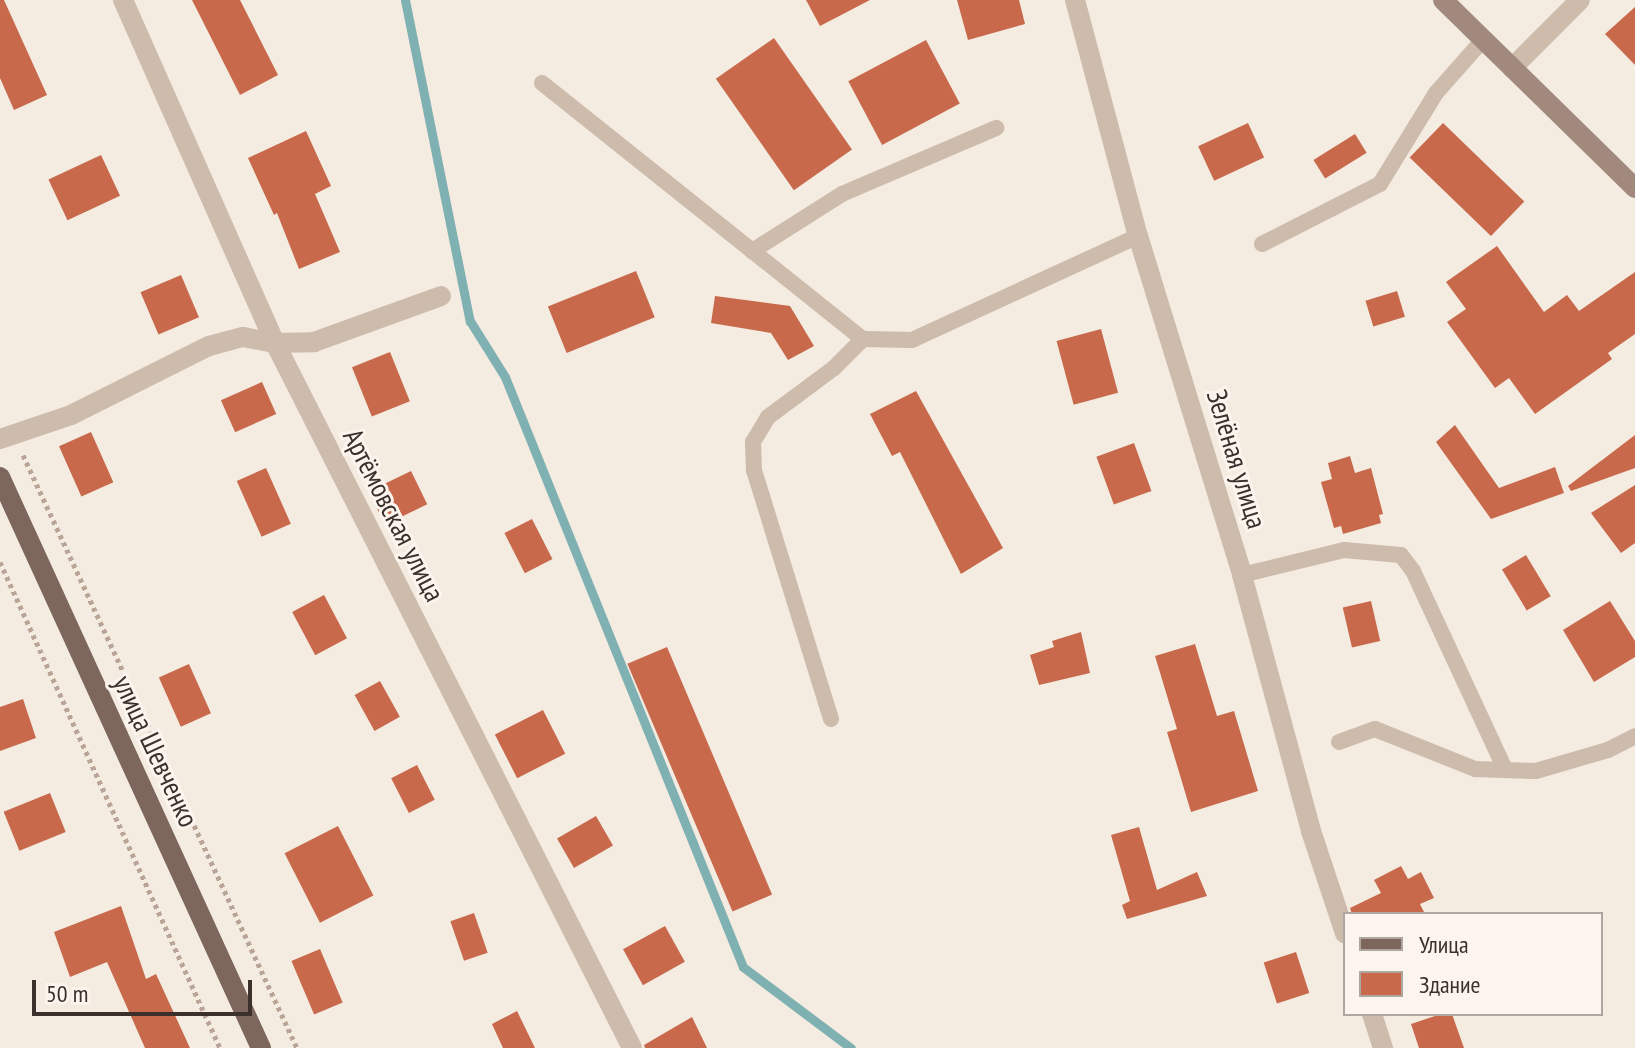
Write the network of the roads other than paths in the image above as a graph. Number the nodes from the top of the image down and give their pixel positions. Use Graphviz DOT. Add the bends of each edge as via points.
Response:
graph roads {
  1 [pos="123,0"];
  2 [pos="1075,0"];
  3 [pos="1443,0"];
  4 [pos="1580,0"];
  5 [pos="1482,41"];
  6 [pos="1512,68"];
  7 [pos="542,83"];
  8 [pos="996,128"];
  9 [pos="1635,188"];
  10 [pos="1138,236"];
  11 [pos="1262,244"];
  12 [pos="752,251"];
  13 [pos="441,296"];
  14 [pos="863,339"];
  15 [pos="275,343"];
  16 [pos="6,436"];
  17 [pos="0,477"];
  18 [pos="1242,575"];
  19 [pos="831,719"];
  20 [pos="1635,736"];
  21 [pos="1339,742"];
  22 [pos="1505,769"];
  23 [pos="1343,927"];
  24 [pos="1373,1016"];
  25 [pos="261,1048"];
  26 [pos="632,1048"];
  27 [pos="1383,1048"];
  1 -- 15 [label="street, Артёмовская улица"];
  2 -- 10 [label="street, Зелёная улица"];
  3 -- 5 [label="main road"];
  4 -- 6 [label="street"];
  5 -- 6 [label="main road"];
  5 -- 11 [label="lane" via="1436,93 1380,184"];
  6 -- 9 [label="main road"];
  7 -- 12 [label="lane"];
  8 -- 12 [label="lane" via="842,194"];
  10 -- 14 [label="lane" via="912,340"];
  10 -- 18 [label="street, Зелёная улица"];
  12 -- 14 [label="lane"];
  13 -- 15 [label="street" via="314,342"];
  14 -- 19 [label="lane" via="834,368 768,417 753,442 754,471"];
  15 -- 16 [label="street" via="243,337 209,346 71,415"];
  15 -- 26 [label="street, Артёмовская улица"];
  17 -- 25 [label="main road, улица Шевченко"];
  18 -- 22 [label="lane" via="1344,550 1401,555"];
  18 -- 23 [label="street, Зелёная улица" via="1311,831"];
  20 -- 22 [label="lane" via="1608,750 1536,771"];
  21 -- 22 [label="lane" via="1375,729 1475,769"];
  24 -- 27 [label="street"];
}
